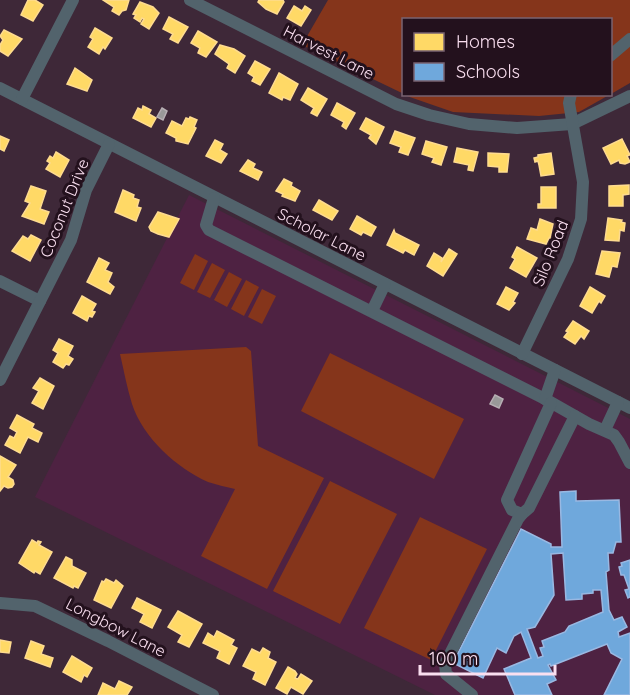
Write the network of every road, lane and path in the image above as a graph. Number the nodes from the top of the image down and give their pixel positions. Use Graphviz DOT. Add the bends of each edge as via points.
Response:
graph roads {
  1 [pos="73,0"];
  2 [pos="190,0"];
  3 [pos="630,39"];
  4 [pos="612,54"];
  5 [pos="0,88"];
  6 [pos="571,96"];
  7 [pos="630,96"];
  8 [pos="22,99"];
  9 [pos="572,123"];
  10 [pos="109,144"];
  11 [pos="214,198"];
  12 [pos="0,281"];
  13 [pos="385,284"];
  14 [pos="40,302"];
  15 [pos="372,312"];
  16 [pos="522,354"];
  17 [pos="555,370"];
  18 [pos="0,380"];
  19 [pos="548,401"];
  20 [pos="618,402"];
  21 [pos="630,408"];
  22 [pos="575,416"];
  23 [pos="605,430"];
  24 [pos="629,457"];
  25 [pos="522,514"];
  26 [pos="0,603"];
  27 [pos="196,691"];
  28 [pos="213,695"];
  29 [pos="472,695"];
  1 -- 8 [label="street"];
  2 -- 9 [label="street, Harvest Lane" via="343,79 429,115 469,124 517,128"];
  3 -- 4 [label="street"];
  5 -- 8 [label="street, Scholar Lane"];
  6 -- 9 [label="street, Silo Road"];
  7 -- 9 [label="street, Harvest Lane"];
  8 -- 10 [label="street, Scholar Lane"];
  9 -- 16 [label="street, Silo Road" via="583,182 581,219 568,259"];
  10 -- 11 [label="street, Scholar Lane"];
  10 -- 14 [label="street, Coconut Drive" via="86,190 71,240"];
  11 -- 13 [label="street, Scholar Lane"];
  11 -- 15 [label="street" via="206,225 209,230"];
  12 -- 14 [label="street"];
  13 -- 15 [label="street"];
  13 -- 16 [label="street, Scholar Lane"];
  14 -- 18 [label="street, Coconut Drive"];
  15 -- 19 [label="street"];
  16 -- 17 [label="street, Scholar Lane"];
  17 -- 19 [label="street"];
  17 -- 20 [label="street, Scholar Lane"];
  19 -- 22 [label="street"];
  19 -- 25 [label="street" via="507,501 512,510"];
  20 -- 21 [label="street, Scholar Lane"];
  20 -- 23 [label="street"];
  22 -- 23 [label="street"];
  22 -- 25 [label="street" via="533,500"];
  23 -- 24 [label="street"];
  25 -- 29 [label="street" via="445,664 446,674"];
  26 -- 27 [label="street, Longbow Lane" via="35,606 108,641"];
  27 -- 28 [label="street, Longbow Lane"];
}
